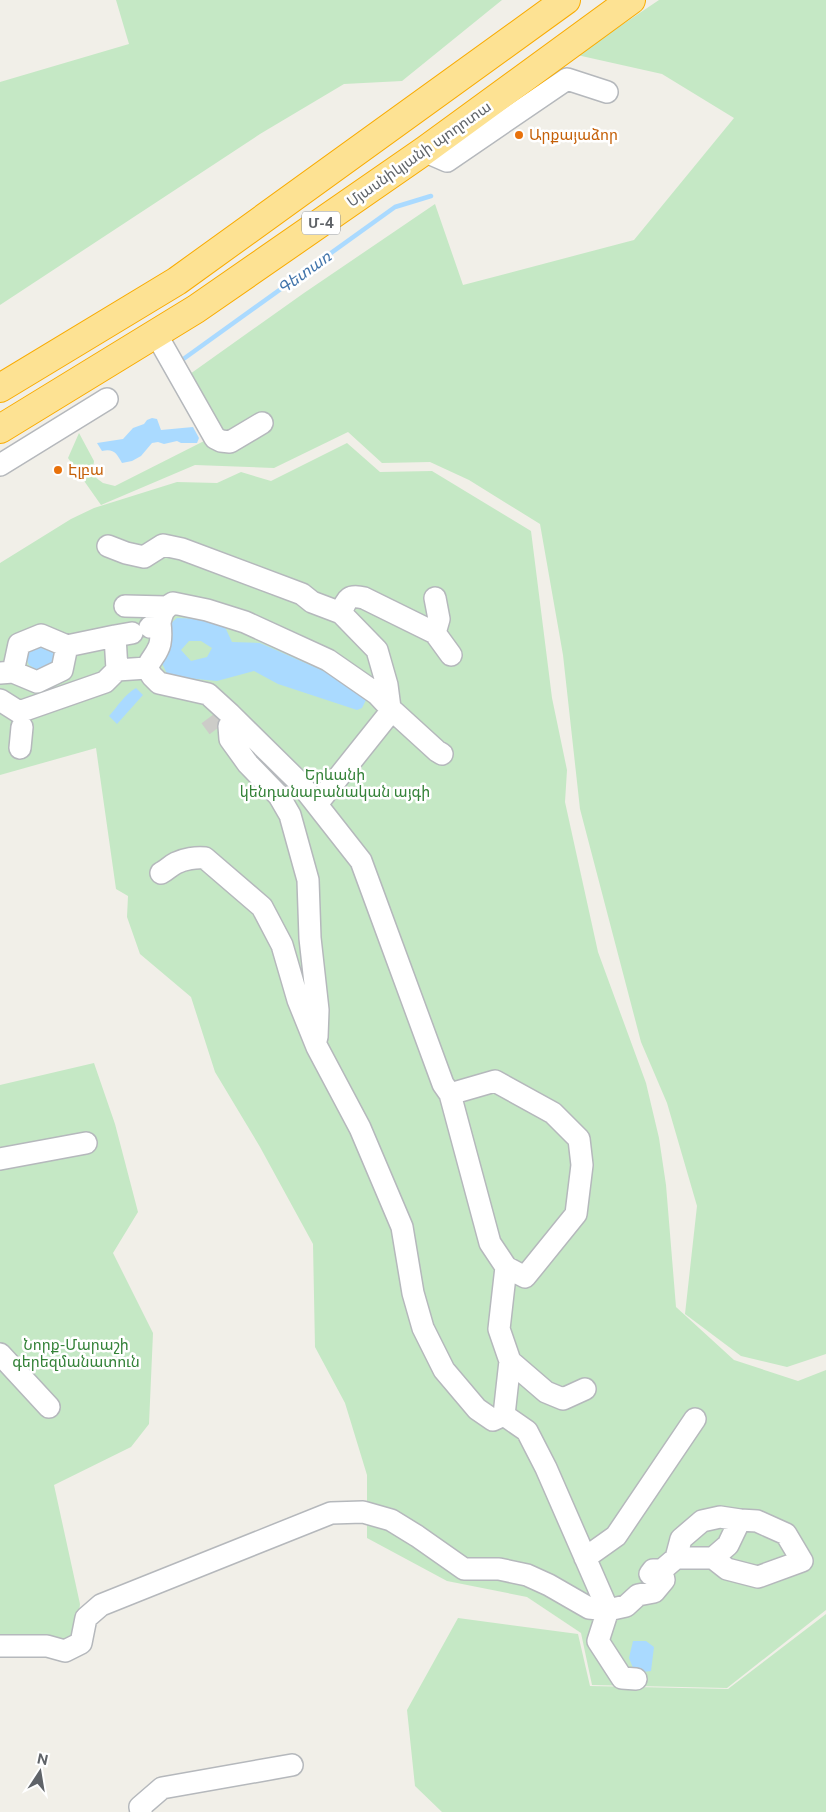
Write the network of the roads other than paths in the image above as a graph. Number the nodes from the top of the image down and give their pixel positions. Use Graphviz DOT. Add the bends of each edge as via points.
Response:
graph roads {
  1 [pos="566,0"];
  2 [pos="631,0"];
  3 [pos="607,92"];
  4 [pos="424,151"];
  5 [pos="156,334"];
  6 [pos="0,388"];
  7 [pos="107,399"];
  8 [pos="262,423"];
  9 [pos="0,429"];
  10 [pos="0,465"];
  11 [pos="108,546"];
  12 [pos="435,598"];
  13 [pos="125,606"];
  14 [pos="341,613"];
  15 [pos="145,625"];
  16 [pos="435,633"];
  17 [pos="67,646"];
  18 [pos="451,655"];
  19 [pos="7,672"];
  20 [pos="149,672"];
  21 [pos="116,674"];
  22 [pos="50,675"];
  23 [pos="0,700"];
  24 [pos="63,704"];
  25 [pos="391,709"];
  26 [pos="442,754"];
  27 [pos="299,782"];
  28 [pos="317,804"];
  29 [pos="161,873"];
  30 [pos="317,1047"];
  31 [pos="450,1094"];
  32 [pos="86,1143"];
  33 [pos="0,1158"];
  34 [pos="506,1267"];
  35 [pos="0,1354"];
  36 [pos="510,1360"];
  37 [pos="585,1389"];
  38 [pos="49,1407"];
  39 [pos="504,1415"];
  40 [pos="695,1418"];
  41 [pos="740,1520"];
  42 [pos="585,1558"];
  43 [pos="713,1558"];
  44 [pos="669,1564"];
  45 [pos="608,1610"];
  46 [pos="0,1646"];
  47 [pos="636,1679"];
  48 [pos="292,1765"];
  49 [pos="141,1812"];
  1 -- 6 [label="highway, Մ-4" via="177,281"];
  2 -- 4 [label="highway, Մյասնիկյանի պողոտա / Մ-4"];
  3 -- 4 [label="street" via="567,78 447,161"];
  4 -- 5 [label="highway, Մյասնիկյանի պողոտա / Մ-4"];
  5 -- 8 [label="street" via="215,438 230,442"];
  5 -- 9 [label="highway, Մյասնիկյանի պողոտա / Մ-4"];
  7 -- 10 [label="street"];
  11 -- 14 [label="street" via="144,557 163,545 182,549 302,594 312,602"];
  12 -- 16 [label="street" via="439,619"];
  13 -- 15 [label="street"];
  14 -- 16 [label="street" via="348,598 364,598"];
  14 -- 25 [label="street" via="377,650"];
  15 -- 17 [label="street"];
  15 -- 20 [label="street" via="161,640 159,649 150,660"];
  15 -- 21 [label="street"];
  15 -- 25 [label="street" via="173,602 207,610 253,626 328,660 377,694"];
  16 -- 18 [label="street"];
  17 -- 19 [label="street" via="41,635 19,644"];
  17 -- 22 [label="street" via="62,670"];
  19 -- 22 [label="street" via="36,682"];
  20 -- 21 [label="street"];
  20 -- 27 [label="street" via="159,683 208,694"];
  21 -- 24 [label="street"];
  22 -- 24 [label="street"];
  23 -- 24 [label="street" via="22,729"];
  25 -- 26 [label="street"];
  25 -- 28 [label="street"];
  27 -- 28 [label="street"];
  27 -- 30 [label="street" via="226,731 248,764 279,796 290,815 308,880 318,1010"];
  28 -- 31 [label="street" via="361,861 443,1084"];
  29 -- 30 [label="street" via="175,863 205,858 262,907 282,945 298,1000"];
  30 -- 39 [label="street" via="360,1128 402,1227 413,1293 423,1328 444,1370 476,1409 493,1420"];
  31 -- 34 [label="street" via="490,1243"];
  31 -- 34 [label="street" via="495,1082 553,1113 578,1139 582,1165 576,1214 525,1277"];
  32 -- 33 [label="street"];
  34 -- 36 [label="street" via="499,1329"];
  35 -- 38 [label="street"];
  36 -- 37 [label="street" via="546,1392 563,1400"];
  36 -- 39 [label="street"];
  39 -- 42 [label="street" via="527,1431"];
  40 -- 42 [label="street" via="616,1536"];
  41 -- 43 [label="street" via="728,1545"];
  41 -- 43 [label="street" via="758,1521 786,1534 802,1561 758,1578 727,1569"];
  41 -- 44 [label="street" via="720,1517 702,1521 681,1539"];
  42 -- 45 [label="street"];
  43 -- 44 [label="street"];
  44 -- 45 [label="street" via="664,1580 654,1592 638,1595 626,1606"];
  45 -- 46 [label="street" via="589,1608 526,1575 499,1569 464,1569 392,1520 363,1512 331,1513 101,1605 86,1618 81,1643 65,1651 47,1646"];
  45 -- 47 [label="street" via="598,1641 622,1678"];
  48 -- 49 [label="street" via="162,1788 140,1807"];
}
